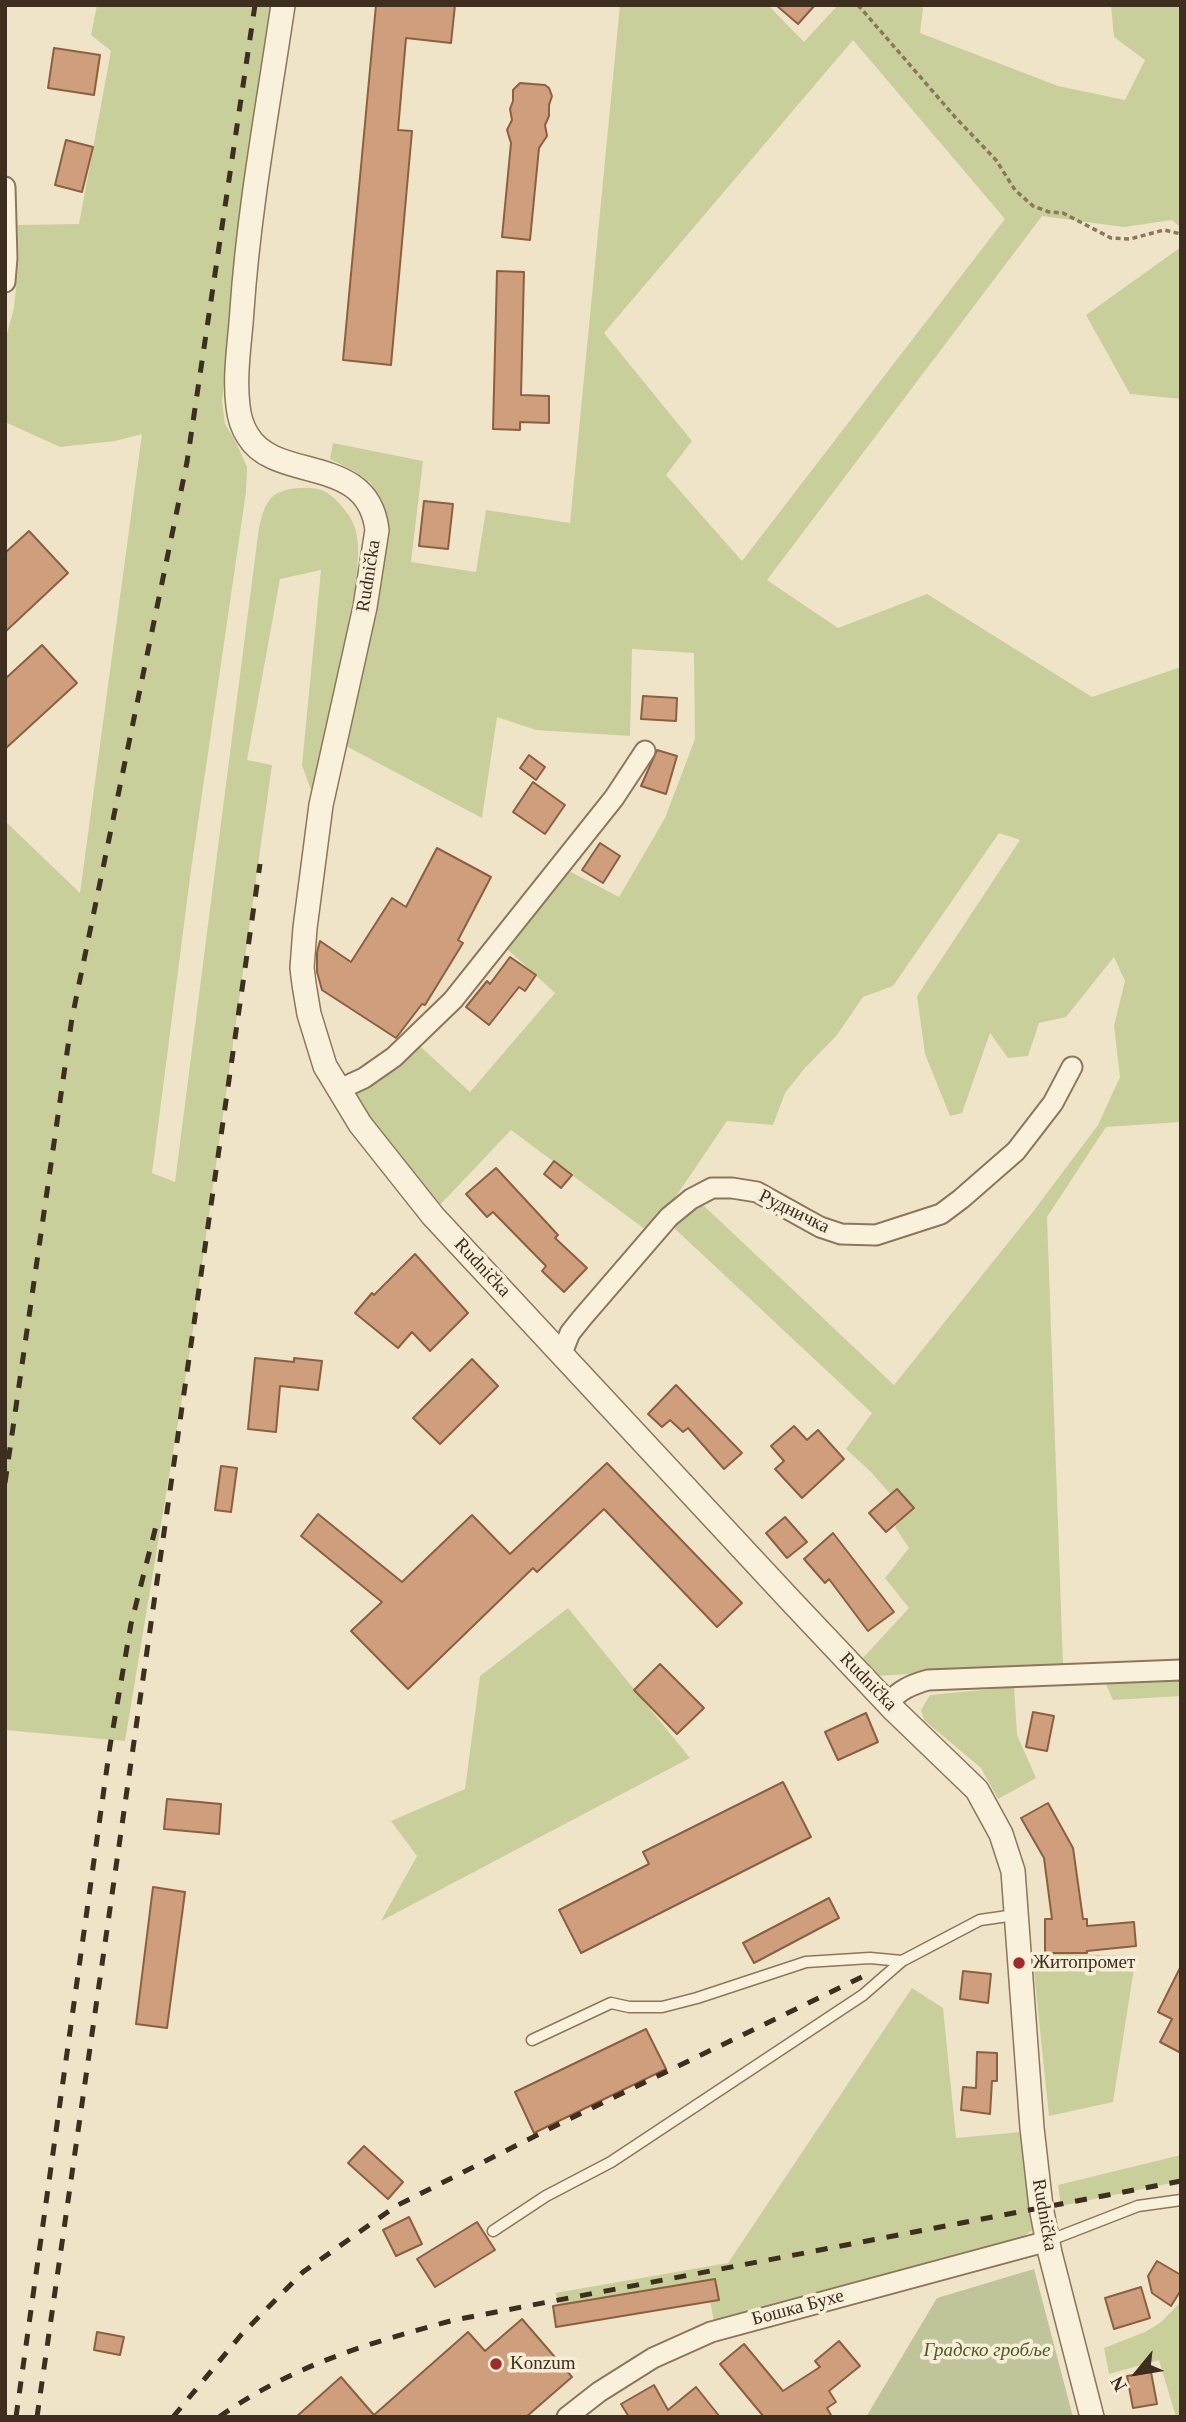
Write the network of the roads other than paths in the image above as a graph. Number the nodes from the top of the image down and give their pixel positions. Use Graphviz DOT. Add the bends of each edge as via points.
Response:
graph roads {
  1 [pos="283,5"];
  2 [pos="5,187"];
  3 [pos="5,282"];
  4 [pos="645,751"];
  5 [pos="1072,1067"];
  6 [pos="338,1090"];
  7 [pos="562,1353"];
  8 [pos="1181,1670"];
  9 [pos="888,1703"];
  10 [pos="1016,1915"];
  11 [pos="902,1961"];
  12 [pos="532,2040"];
  13 [pos="1181,2200"];
  14 [pos="493,2231"];
  15 [pos="1048,2241"];
  16 [pos="567,2417"];
  17 [pos="1092,2417"];
  1 -- 6 [label="street, Rudnička" via="245,274 238,407 252,443 278,458 349,483 368,502 377,530 365,607 321,805 302,968 309,1014 325,1066"];
  2 -- 3 [label="street"];
  4 -- 6 [label="street" via="614,798 453,1000 394,1057"];
  5 -- 7 [label="street, Рудничка" via="1053,1103 1016,1151 941,1213 876,1235 841,1234 757,1192 712,1188 691,1199 669,1217 582,1318"];
  6 -- 7 [label="street, Rudnička" via="360,1125 433,1216"];
  7 -- 9 [label="street, Rudnička"];
  8 -- 9 [label="street" via="928,1680 911,1684"];
  9 -- 10 [label="street, Rudnička" via="964,1774 985,1801 1009,1853"];
  10 -- 11 [label="lane" via="980,1920"];
  10 -- 15 [label="street, Rudnička" via="1035,2161"];
  11 -- 12 [label="lane" via="806,1962 662,2007 611,2003"];
  11 -- 14 [label="lane" via="863,1995 611,2162"];
  13 -- 15 [label="lane" via="1138,2206"];
  15 -- 16 [label="street, Бошка Бухе" via="712,2332 653,2358"];
  15 -- 17 [label="street, Rudnička"];
}
